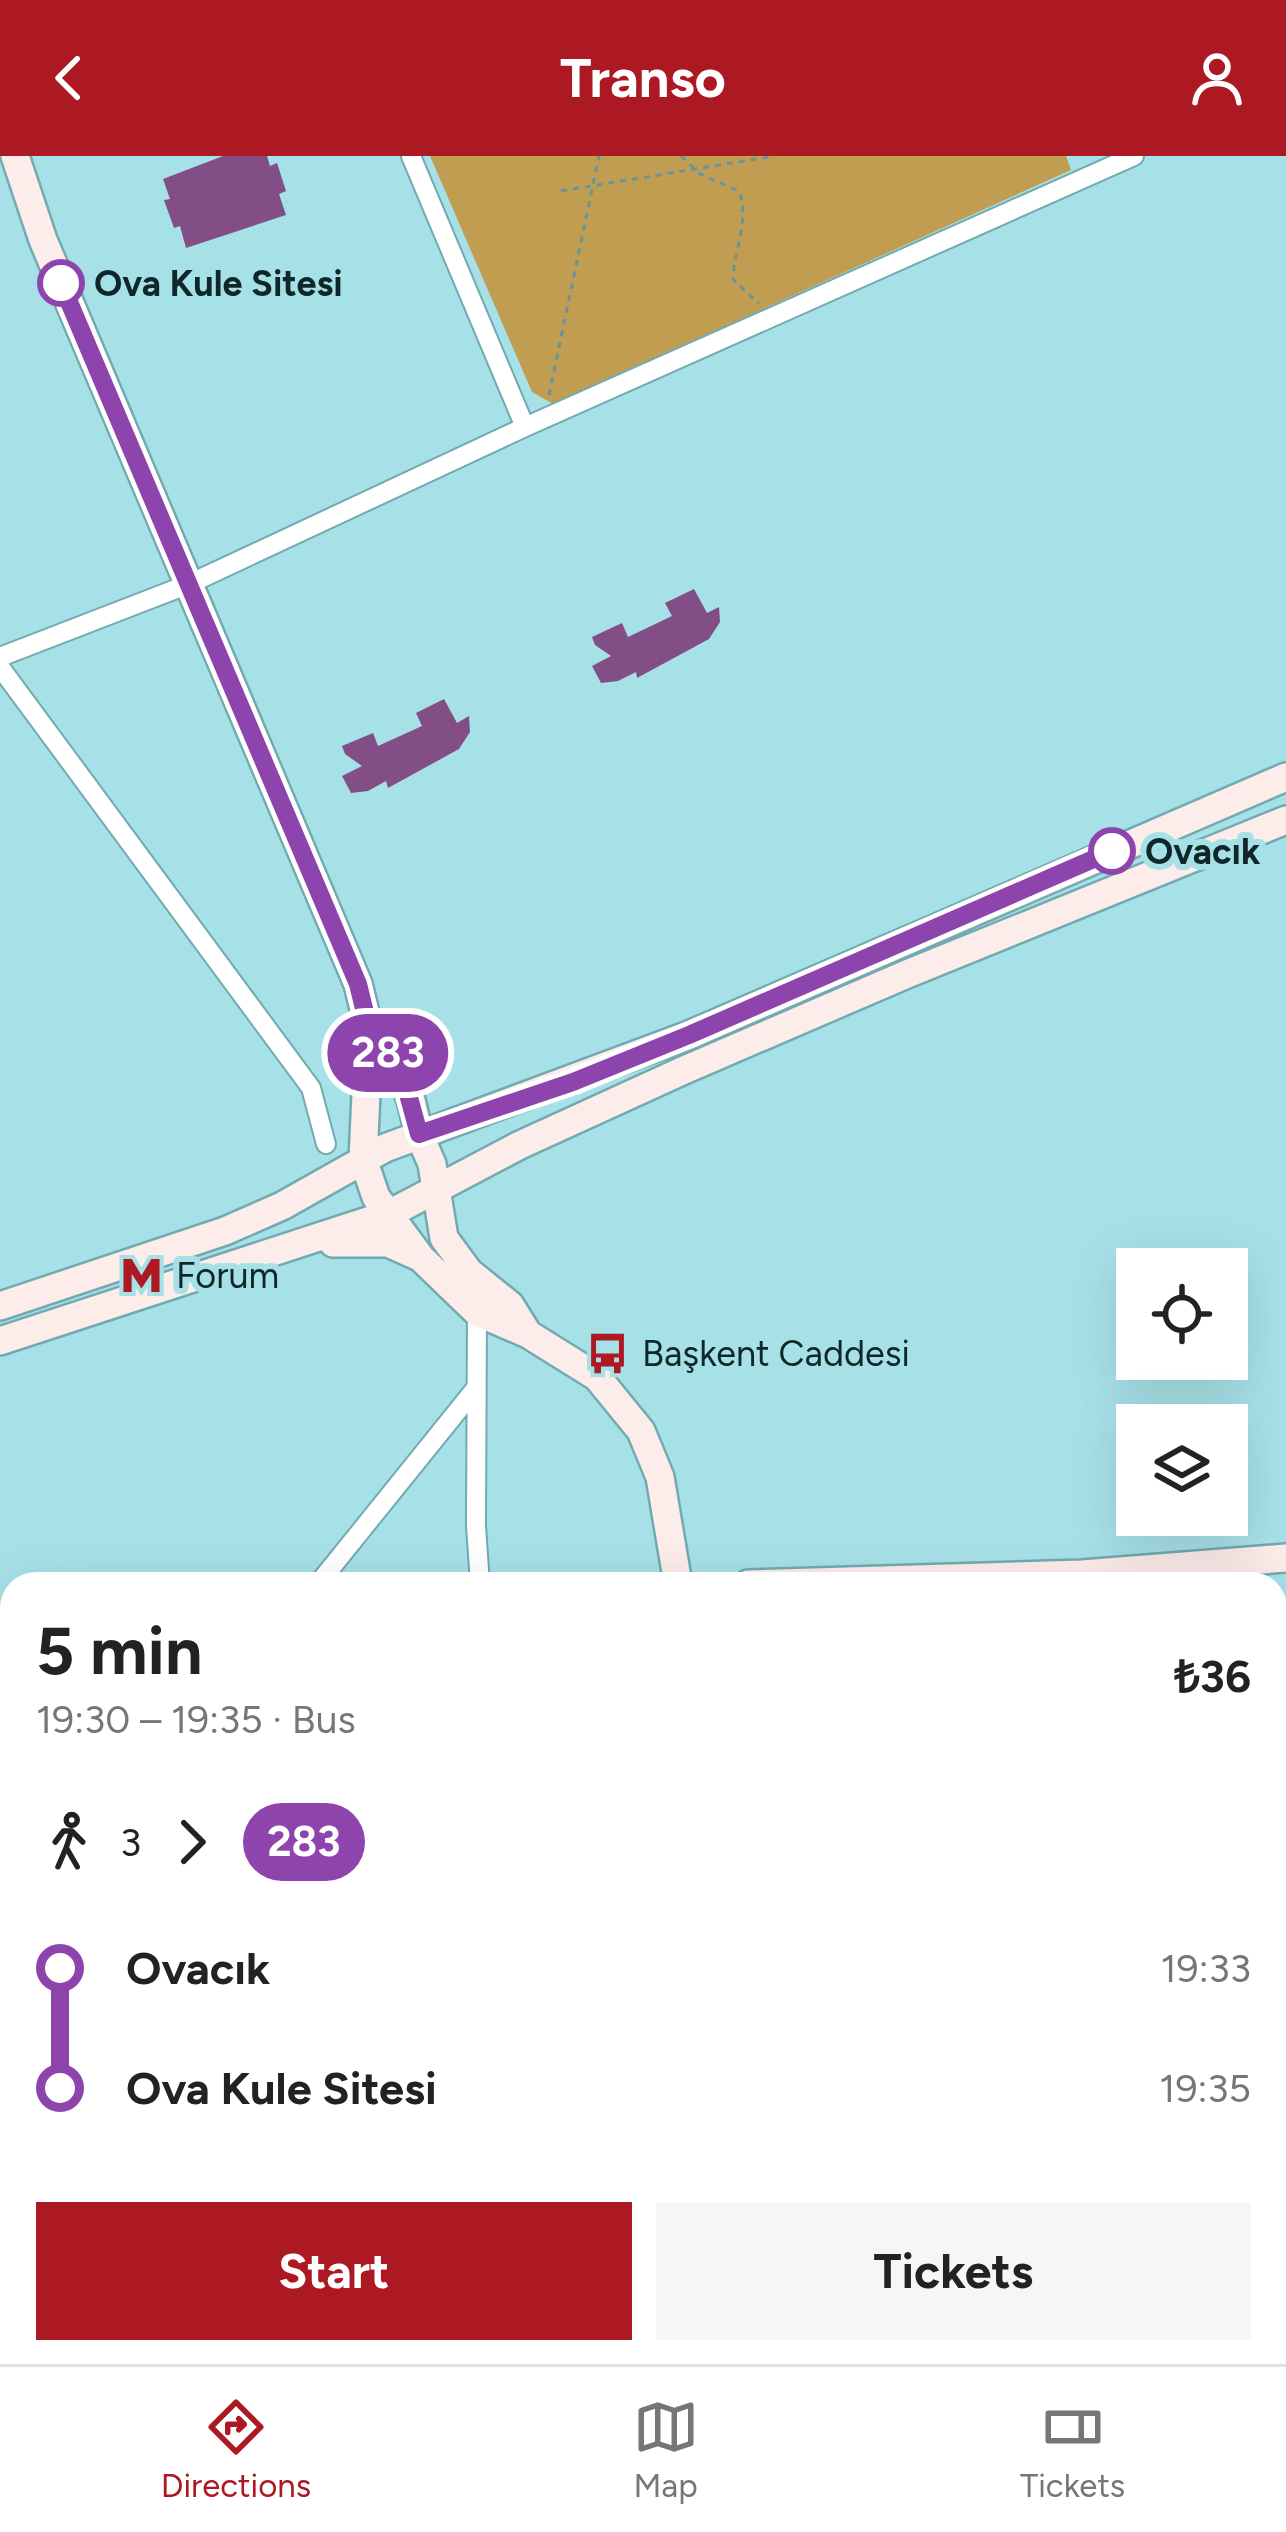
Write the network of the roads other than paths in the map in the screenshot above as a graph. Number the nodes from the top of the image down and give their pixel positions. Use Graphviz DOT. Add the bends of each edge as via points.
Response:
graph roads {
  1 [pos="15,156"];
  2 [pos="412,156"];
  3 [pos="1133,156"];
  4 [pos="1089,165"];
  5 [pos="525,427"];
  6 [pos="189,584"];
  7 [pos="0,657"];
  8 [pos="0,667"];
  9 [pos="1286,777"];
  10 [pos="1286,820"];
  11 [pos="369,1029"];
  12 [pos="419,1134"];
  13 [pos="326,1144"];
  14 [pos="363,1159"];
  15 [pos="436,1191"];
  16 [pos="389,1214"];
  17 [pos="286,1248"];
  18 [pos="421,1258"];
  19 [pos="0,1306"];
  20 [pos="477,1312"];
  21 [pos="528,1334"];
  22 [pos="0,1341"];
  23 [pos="476,1388"];
  24 [pos="1286,1558"];
  25 [pos="328,1572"];
  26 [pos="480,1572"];
  27 [pos="676,1572"];
  28 [pos="1217,1572"];
  1 -- 6 [label="main road"];
  2 -- 5 [label="street"];
  3 -- 4 [label="street"];
  4 -- 5 [label="street"];
  5 -- 6 [label="street"];
  6 -- 7 [label="street"];
  6 -- 11 [label="main road" via="358,984"];
  8 -- 13 [label="street" via="311,1088"];
  9 -- 12 [label="main road" via="689,1035"];
  10 -- 15 [label="main road" via="703,1062"];
  11 -- 12 [label="main road" via="398,1066"];
  11 -- 14 [label="main road"];
  12 -- 14 [label="main road"];
  12 -- 15 [label="main road"];
  14 -- 16 [label="main road"];
  14 -- 19 [label="main road" via="225,1231"];
  15 -- 16 [label="main road"];
  15 -- 21 [label="main road" via="454,1257 510,1305"];
  16 -- 17 [label="main road"];
  16 -- 18 [label="main road"];
  17 -- 18 [label="main road" via="378,1242"];
  17 -- 22 [label="main road"];
  18 -- 20 [label="main road"];
  20 -- 21 [label="main road"];
  20 -- 23 [label="street"];
  21 -- 27 [label="main road" via="597,1377 641,1431 660,1477"];
  23 -- 25 [label="street"];
  23 -- 26 [label="street"];
  24 -- 28 [label="main road"];
}
